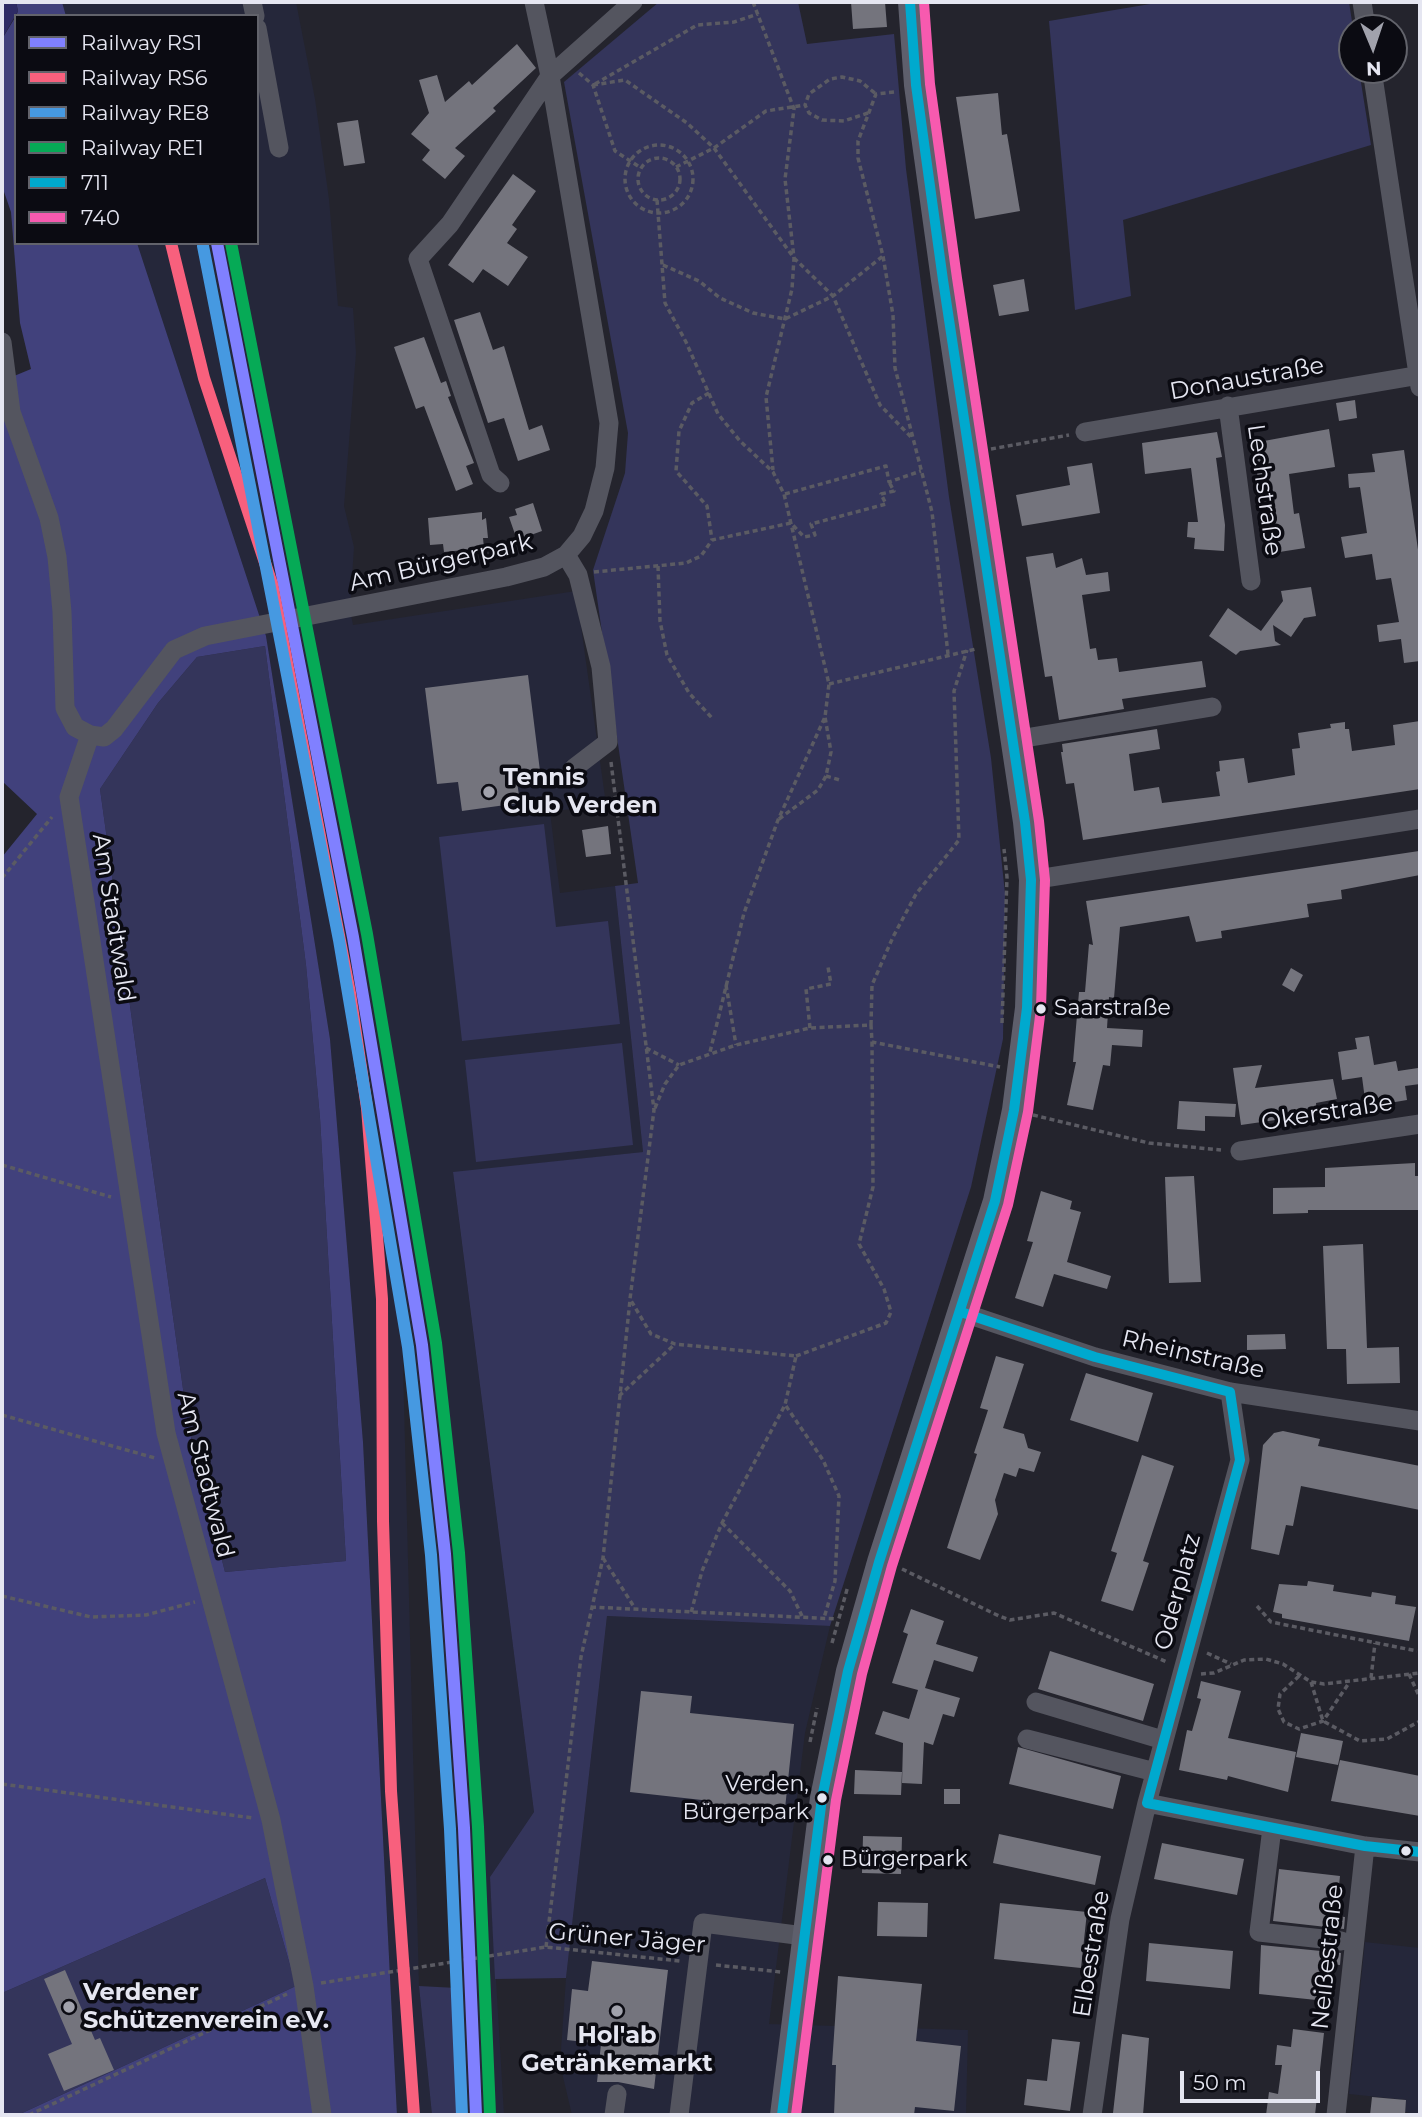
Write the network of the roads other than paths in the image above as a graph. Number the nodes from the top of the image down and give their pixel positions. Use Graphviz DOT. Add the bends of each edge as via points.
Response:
graph roads {
  1 [pos="534,2"];
  2 [pos="634,2"];
  3 [pos="910,2"];
  4 [pos="259,39"];
  5 [pos="550,76"];
  6 [pos="1374,84"];
  7 [pos="279,148"];
  8 [pos="2,342"];
  9 [pos="1420,379"];
  10 [pos="1228,406"];
  11 [pos="1084,432"];
  12 [pos="500,483"];
  13 [pos="566,555"];
  14 [pos="1251,580"];
  15 [pos="1212,707"];
  16 [pos="90,736"];
  17 [pos="1013,740"];
  18 [pos="574,768"];
  19 [pos="1420,818"];
  20 [pos="1031,880"];
  21 [pos="1420,1124"];
  22 [pos="1240,1151"];
  23 [pos="961,1311"];
  24 [pos="1230,1392"];
  25 [pos="1420,1421"];
  26 [pos="1036,1702"];
  27 [pos="1027,1739"];
  28 [pos="1163,1740"];
  29 [pos="1155,1772"];
  30 [pos="1147,1803"];
  31 [pos="1272,1828"];
  32 [pos="1365,1846"];
  33 [pos="1420,1852"];
  34 [pos="795,1934"];
  35 [pos="1341,1941"];
  36 [pos="617,2094"];
  37 [pos="322,2115"];
  38 [pos="614,2115"];
  39 [pos="679,2115"];
  40 [pos="782,2115"];
  41 [pos="1092,2115"];
  42 [pos="1336,2115"];
  1 -- 5 [label="street, Am Bürgerpark"];
  2 -- 5 [label="street"];
  3 -- 17 [label="main road" via="916,85"];
  4 -- 7 [label="street"];
  5 -- 12 [label="street" via="450,224 418,258 491,475"];
  5 -- 13 [label="street, Am Bürgerpark" via="610,423 606,468 594,511"];
  6 -- 9 [label="street"];
  8 -- 16 [label="street" via="11,412 49,518 57,557 65,708 75,727"];
  9 -- 10 [label="street, Donaustraße"];
  10 -- 11 [label="street, Donaustraße"];
  10 -- 14 [label="street, Lechstraße"];
  13 -- 16 [label="street, Am Bürgerpark" via="506,577 205,636 174,650 114,729 104,737"];
  13 -- 18 [label="street" via="578,575 601,667 608,742"];
  15 -- 17 [label="street"];
  16 -- 37 [label="street, Am Stadtwald" via="69,797 166,1433 271,1820 304,1986"];
  17 -- 20 [label="main road"];
  19 -- 20 [label="street"];
  20 -- 23 [label="main road" via="1027,1008 1014,1110 995,1201"];
  21 -- 22 [label="street, Okerstraße"];
  23 -- 24 [label="street, Rheinstraße" via="1095,1357"];
  23 -- 34 [label="main road" via="848,1671"];
  24 -- 25 [label="street, Rheinstraße"];
  24 -- 28 [label="street, Oderplatz" via="1240,1460"];
  26 -- 28 [label="street"];
  27 -- 29 [label="street"];
  28 -- 29 [label="street, Oderplatz"];
  29 -- 30 [label="street, Oderplatz"];
  30 -- 31 [label="street"];
  30 -- 41 [label="street, Elbestraße" via="1121,1919"];
  31 -- 32 [label="street"];
  31 -- 35 [label="street" via="1259,1933"];
  32 -- 33 [label="street"];
  32 -- 42 [label="street, Neißestraße"];
  34 -- 39 [label="street" via="703,1923"];
  34 -- 40 [label="main road"];
  36 -- 38 [label="street"];
}
